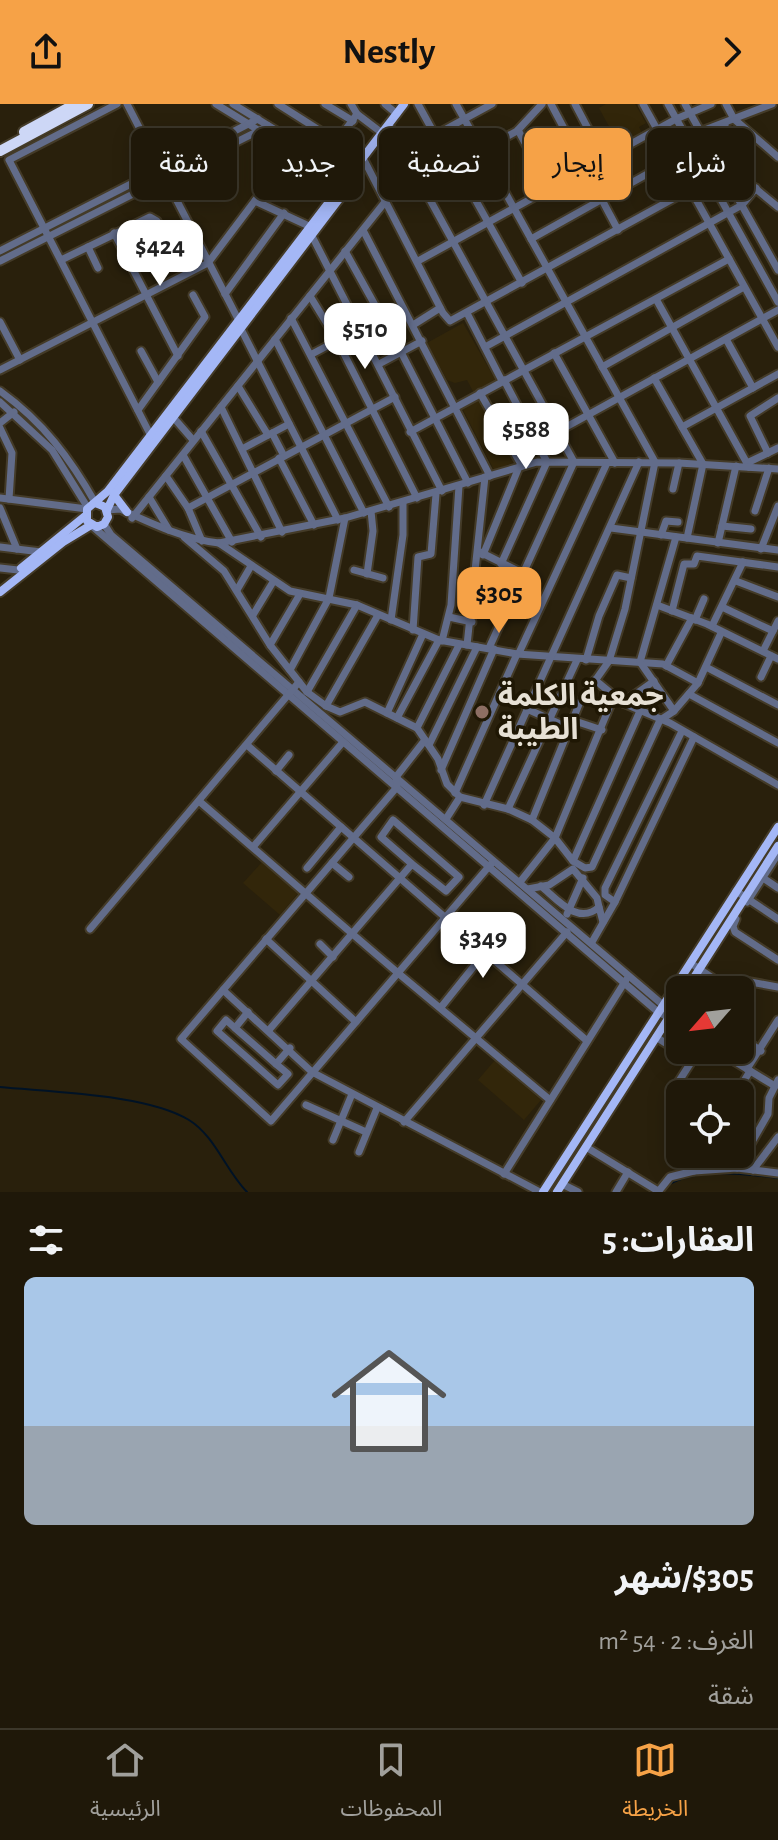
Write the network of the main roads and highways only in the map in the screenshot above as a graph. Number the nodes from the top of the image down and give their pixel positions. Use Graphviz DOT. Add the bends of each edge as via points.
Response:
graph roads {
  1 [pos="75,104"];
  2 [pos="88,104"];
  3 [pos="404,104"];
  4 [pos="0,144"];
  5 [pos="0,151"];
  6 [pos="311,232"];
  7 [pos="152,439"];
  8 [pos="114,495"];
  9 [pos="91,508"];
  10 [pos="129,514"];
  11 [pos="106,516"];
  12 [pos="91,525"];
  13 [pos="0,585"];
  14 [pos="0,592"];
  15 [pos="778,827"];
  16 [pos="778,846"];
  17 [pos="695,976"];
  18 [pos="666,1022"];
  19 [pos="559,1188"];
  20 [pos="541,1192"];
  1 -- 4 [label="highway"];
  2 -- 5 [label="highway"];
  3 -- 6 [label="main road"];
  6 -- 7 [label="main road" via="238,319"];
  6 -- 7 [label="main road"];
  7 -- 8 [label="main road"];
  7 -- 9 [label="main road"];
  8 -- 10 [label="main road"];
  8 -- 11 [label="main road"];
  9 -- 11 [label="main road"];
  9 -- 12 [label="main road"];
  9 -- 13 [label="main road"];
  11 -- 12 [label="main road"];
  12 -- 14 [label="main road"];
  15 -- 20 [label="main road"];
  16 -- 17 [label="main road"];
  18 -- 19 [label="main road"];
}
